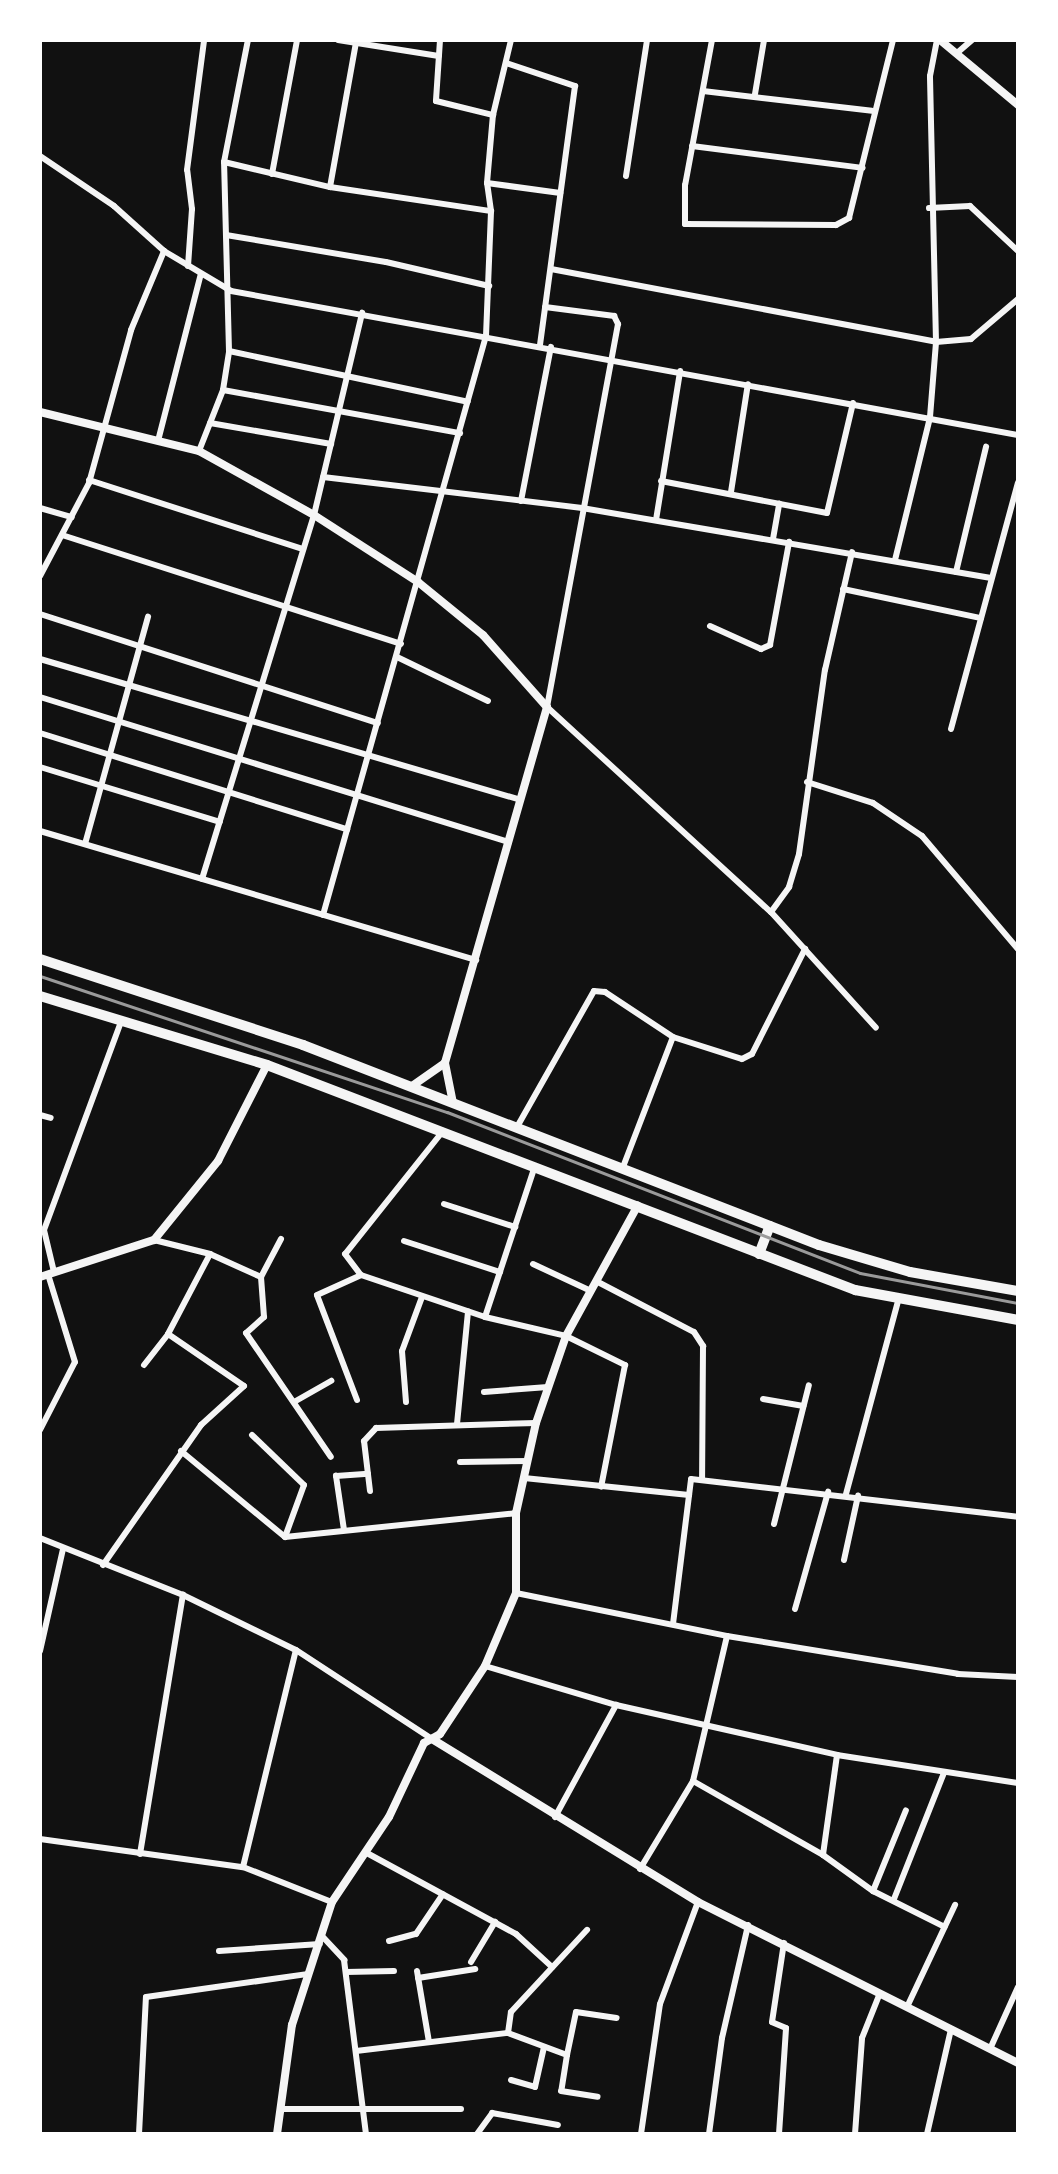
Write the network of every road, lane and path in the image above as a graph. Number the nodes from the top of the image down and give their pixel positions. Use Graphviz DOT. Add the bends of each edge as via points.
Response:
graph roads {
  1 [pos="204,40"];
  2 [pos="248,40"];
  3 [pos="297,40"];
  4 [pos="338,40"];
  5 [pos="440,40"];
  6 [pos="511,40"];
  7 [pos="647,40"];
  8 [pos="712,40"];
  9 [pos="764,40"];
  10 [pos="893,40"];
  11 [pos="939,40"];
  12 [pos="972,40"];
  13 [pos="356,43"];
  14 [pos="957,53"];
  15 [pos="439,56"];
  16 [pos="506,63"];
  17 [pos="703,91"];
  18 [pos="755,94"];
  19 [pos="1018,105"];
  20 [pos="872,111"];
  21 [pos="493,115"];
  22 [pos="692,146"];
  23 [pos="40,156"];
  24 [pos="224,162"];
  25 [pos="863,168"];
  26 [pos="272,174"];
  27 [pos="626,176"];
  28 [pos="487,183"];
  29 [pos="330,187"];
  30 [pos="560,193"];
  31 [pos="929,208"];
  32 [pos="491,211"];
  33 [pos="226,235"];
  34 [pos="164,251"];
  35 [pos="1018,251"];
  36 [pos="188,266"];
  37 [pos="551,269"];
  38 [pos="201,274"];
  39 [pos="489,286"];
  40 [pos="231,291"];
  41 [pos="1018,299"];
  42 [pos="545,307"];
  43 [pos="362,313"];
  44 [pos="486,336"];
  45 [pos="936,342"];
  46 [pos="540,345"];
  47 [pos="551,347"];
  48 [pos="229,351"];
  49 [pos="612,359"];
  50 [pos="680,371"];
  51 [pos="347,375"];
  52 [pos="748,384"];
  53 [pos="223,390"];
  54 [pos="468,402"];
  55 [pos="853,403"];
  56 [pos="339,410"];
  57 [pos="40,412"];
  58 [pos="930,417"];
  59 [pos="210,423"];
  60 [pos="102,425"];
  61 [pos="460,433"];
  62 [pos="1018,435"];
  63 [pos="159,437"];
  64 [pos="331,444"];
  65 [pos="986,447"];
  66 [pos="199,451"];
  67 [pos="323,477"];
  68 [pos="89,480"];
  69 [pos="661,481"];
  70 [pos="1018,483"];
  71 [pos="731,492"];
  72 [pos="443,493"];
  73 [pos="521,501"];
  74 [pos="779,504"];
  75 [pos="40,508"];
  76 [pos="582,508"];
  77 [pos="314,515"];
  78 [pos="72,517"];
  79 [pos="656,520"];
  80 [pos="62,535"];
  81 [pos="773,539"];
  82 [pos="789,542"];
  83 [pos="303,549"];
  84 [pos="40,552"];
  85 [pos="852,552"];
  86 [pos="51,556"];
  87 [pos="895,560"];
  88 [pos="956,572"];
  89 [pos="40,576"];
  90 [pos="991,578"];
  91 [pos="418,582"];
  92 [pos="843,589"];
  93 [pos="286,607"];
  94 [pos="40,614"];
  95 [pos="148,617"];
  96 [pos="981,618"];
  97 [pos="710,626"];
  98 [pos="401,644"];
  99 [pos="140,646"];
  100 [pos="397,657"];
  101 [pos="40,659"];
  102 [pos="262,684"];
  103 [pos="130,686"];
  104 [pos="40,697"];
  105 [pos="488,701"];
  106 [pos="547,707"];
  107 [pos="251,719"];
  108 [pos="120,722"];
  109 [pos="378,723"];
  110 [pos="951,729"];
  111 [pos="40,733"];
  112 [pos="111,756"];
  113 [pos="369,756"];
  114 [pos="239,759"];
  115 [pos="40,767"];
  116 [pos="807,782"];
  117 [pos="101,787"];
  118 [pos="229,792"];
  119 [pos="358,794"];
  120 [pos="521,800"];
  121 [pos="220,822"];
  122 [pos="347,829"];
  123 [pos="40,831"];
  124 [pos="509,842"];
  125 [pos="85,844"];
  126 [pos="202,879"];
  127 [pos="771,912"];
  128 [pos="323,915"];
  129 [pos="805,949"];
  130 [pos="1018,949"];
  131 [pos="40,959"];
  132 [pos="476,960"];
  133 [pos="40,996"];
  134 [pos="121,1022"];
  135 [pos="876,1028"];
  136 [pos="673,1037"];
  137 [pos="445,1063"];
  138 [pos="267,1065"];
  139 [pos="412,1086"];
  140 [pos="453,1103"];
  141 [pos="40,1115"];
  142 [pos="51,1118"];
  143 [pos="517,1127"];
  144 [pos="443,1131"];
  145 [pos="535,1166"];
  146 [pos="623,1167"];
  147 [pos="444,1204"];
  148 [pos="638,1205"];
  149 [pos="770,1226"];
  150 [pos="515,1227"];
  151 [pos="42,1229"];
  152 [pos="281,1239"];
  153 [pos="154,1240"];
  154 [pos="404,1241"];
  155 [pos="210,1254"];
  156 [pos="759,1254"];
  157 [pos="533,1264"];
  158 [pos="500,1272"];
  159 [pos="47,1274"];
  160 [pos="361,1275"];
  161 [pos="261,1277"];
  162 [pos="596,1281"];
  163 [pos="591,1291"];
  164 [pos="1018,1291"];
  165 [pos="422,1297"];
  166 [pos="898,1301"];
  167 [pos="468,1312"];
  168 [pos="485,1317"];
  169 [pos="1018,1320"];
  170 [pos="168,1334"];
  171 [pos="566,1336"];
  172 [pos="144,1365"];
  173 [pos="331,1381"];
  174 [pos="809,1385"];
  175 [pos="548,1387"];
  176 [pos="484,1392"];
  177 [pos="763,1399"];
  178 [pos="357,1400"];
  179 [pos="294,1402"];
  180 [pos="406,1402"];
  181 [pos="803,1406"];
  182 [pos="536,1423"];
  183 [pos="457,1424"];
  184 [pos="40,1430"];
  185 [pos="252,1435"];
  186 [pos="181,1451"];
  187 [pos="331,1457"];
  188 [pos="528,1461"];
  189 [pos="460,1462"];
  190 [pos="368,1474"];
  191 [pos="524,1478"];
  192 [pos="702,1480"];
  193 [pos="601,1487"];
  194 [pos="782,1488"];
  195 [pos="370,1491"];
  196 [pos="828,1492"];
  197 [pos="846,1494"];
  198 [pos="689,1495"];
  199 [pos="858,1496"];
  200 [pos="516,1513"];
  201 [pos="1018,1517"];
  202 [pos="774,1524"];
  203 [pos="344,1530"];
  204 [pos="285,1537"];
  205 [pos="40,1538"];
  206 [pos="63,1549"];
  207 [pos="844,1560"];
  208 [pos="103,1565"];
  209 [pos="516,1593"];
  210 [pos="183,1595"];
  211 [pos="795,1609"];
  212 [pos="673,1624"];
  213 [pos="727,1636"];
  214 [pos="296,1650"];
  215 [pos="40,1651"];
  216 [pos="485,1666"];
  217 [pos="1018,1677"];
  218 [pos="616,1705"];
  219 [pos="706,1727"];
  220 [pos="432,1739"];
  221 [pos="837,1755"];
  222 [pos="944,1773"];
  223 [pos="693,1781"];
  224 [pos="1018,1783"];
  225 [pos="906,1810"];
  226 [pos="555,1817"];
  227 [pos="40,1839"];
  228 [pos="365,1852"];
  229 [pos="140,1854"];
  230 [pos="823,1855"];
  231 [pos="243,1867"];
  232 [pos="640,1869"];
  233 [pos="873,1891"];
  234 [pos="443,1894"];
  235 [pos="894,1899"];
  236 [pos="332,1902"];
  237 [pos="698,1902"];
  238 [pos="955,1905"];
  239 [pos="495,1922"];
  240 [pos="748,1924"];
  241 [pos="945,1927"];
  242 [pos="587,1930"];
  243 [pos="321,1940"];
  244 [pos="389,1941"];
  245 [pos="784,1943"];
  246 [pos="219,1951"];
  247 [pos="552,1967"];
  248 [pos="394,1971"];
  249 [pos="346,1972"];
  250 [pos="308,1974"];
  251 [pos="1018,1987"];
  252 [pos="880,1993"];
  253 [pos="1016,1994"];
  254 [pos="907,2007"];
  255 [pos="617,2018"];
  256 [pos="951,2029"];
  257 [pos="508,2033"];
  258 [pos="429,2042"];
  259 [pos="544,2047"];
  260 [pos="990,2049"];
  261 [pos="356,2051"];
  262 [pos="567,2055"];
  263 [pos="1018,2063"];
  264 [pos="511,2080"];
  265 [pos="598,2097"];
  266 [pos="365,2108"];
  267 [pos="281,2109"];
  268 [pos="461,2109"];
  269 [pos="558,2125"];
  270 [pos="139,2134"];
  271 [pos="277,2134"];
  272 [pos="366,2134"];
  273 [pos="477,2134"];
  274 [pos="641,2134"];
  275 [pos="709,2134"];
  276 [pos="779,2134"];
  277 [pos="855,2134"];
  278 [pos="927,2134"];
  1 -- 36 [label="street" via="187,170 192,209"];
  2 -- 24 [label="street"];
  3 -- 26 [label="street"];
  4 -- 13 [label="street"];
  5 -- 15 [label="street"];
  6 -- 16 [label="street"];
  7 -- 27 [label="street"];
  8 -- 17 [label="street"];
  9 -- 18 [label="street"];
  10 -- 20 [label="street"];
  11 -- 14 [label="street"];
  11 -- 31 [label="street" via="930,76"];
  12 -- 14 [label="street"];
  13 -- 15 [label="street"];
  13 -- 29 [label="street"];
  14 -- 19 [label="street"];
  15 -- 21 [label="street" via="438,105"];
  16 -- 21 [label="street"];
  16 -- 30 [label="street" via="575,86"];
  17 -- 18 [label="street"];
  17 -- 22 [label="street"];
  18 -- 20 [label="street"];
  20 -- 25 [label="street"];
  21 -- 28 [label="street"];
  22 -- 25 [label="street"];
  22 -- 25 [label="street" via="685,224 843,223"];
  23 -- 34 [label="street" via="114,206"];
  24 -- 26 [label="street"];
  24 -- 33 [label="street"];
  26 -- 29 [label="street"];
  28 -- 30 [label="street"];
  28 -- 32 [label="street"];
  29 -- 32 [label="street"];
  30 -- 37 [label="street"];
  31 -- 35 [label="street" via="970,206"];
  31 -- 45 [label="street"];
  32 -- 39 [label="street"];
  33 -- 39 [label="street"];
  33 -- 40 [label="street"];
  34 -- 36 [label="street"];
  34 -- 60 [label="street" via="131,330"];
  36 -- 38 [label="street"];
  37 -- 42 [label="street"];
  37 -- 45 [label="street"];
  38 -- 40 [label="street"];
  38 -- 63 [label="street"];
  39 -- 44 [label="street"];
  40 -- 43 [label="street"];
  40 -- 48 [label="street"];
  41 -- 45 [label="street" via="971,339"];
  42 -- 46 [label="street"];
  42 -- 49 [label="street" via="617,317"];
  43 -- 44 [label="street"];
  43 -- 51 [label="street"];
  44 -- 46 [label="street"];
  44 -- 54 [label="street"];
  45 -- 58 [label="street"];
  46 -- 47 [label="street"];
  47 -- 49 [label="street"];
  47 -- 73 [label="street"];
  48 -- 51 [label="street"];
  48 -- 53 [label="street"];
  49 -- 50 [label="street"];
  49 -- 76 [label="street"];
  50 -- 52 [label="street"];
  50 -- 69 [label="street"];
  51 -- 54 [label="street"];
  51 -- 56 [label="street"];
  52 -- 55 [label="street"];
  52 -- 71 [label="street"];
  53 -- 56 [label="street"];
  53 -- 59 [label="street"];
  54 -- 61 [label="street"];
  55 -- 58 [label="street"];
  55 -- 74 [label="street" via="830,511"];
  56 -- 61 [label="street"];
  56 -- 64 [label="street"];
  57 -- 60 [label="street"];
  58 -- 62 [label="street"];
  58 -- 87 [label="street"];
  59 -- 64 [label="street"];
  59 -- 66 [label="street"];
  60 -- 63 [label="street"];
  60 -- 68 [label="street"];
  61 -- 72 [label="street"];
  63 -- 66 [label="street"];
  64 -- 67 [label="street"];
  65 -- 88 [label="street"];
  66 -- 77 [label="street"];
  67 -- 72 [label="street"];
  67 -- 77 [label="street"];
  68 -- 78 [label="street"];
  68 -- 83 [label="street"];
  69 -- 71 [label="street"];
  69 -- 79 [label="street"];
  70 -- 90 [label="street"];
  71 -- 74 [label="street"];
  72 -- 73 [label="street"];
  72 -- 91 [label="street"];
  73 -- 76 [label="street"];
  74 -- 81 [label="street"];
  75 -- 78 [label="street"];
  76 -- 79 [label="street"];
  76 -- 106 [label="street"];
  77 -- 83 [label="street"];
  77 -- 91 [label="street"];
  78 -- 80 [label="street"];
  79 -- 81 [label="street"];
  80 -- 86 [label="street"];
  80 -- 93 [label="street"];
  81 -- 82 [label="street"];
  82 -- 85 [label="street"];
  82 -- 97 [label="street" via="770,645 761,649"];
  83 -- 93 [label="street"];
  84 -- 86 [label="street"];
  85 -- 87 [label="street"];
  85 -- 92 [label="street"];
  86 -- 89 [label="street"];
  87 -- 88 [label="street"];
  88 -- 90 [label="street"];
  90 -- 96 [label="street"];
  91 -- 98 [label="street"];
  91 -- 106 [label="street" via="483,635"];
  92 -- 96 [label="street"];
  92 -- 116 [label="street"];
  93 -- 98 [label="street"];
  93 -- 102 [label="street"];
  94 -- 99 [label="street"];
  95 -- 99 [label="street"];
  96 -- 110 [label="street"];
  98 -- 100 [label="street"];
  99 -- 102 [label="street"];
  99 -- 103 [label="street"];
  100 -- 105 [label="street"];
  100 -- 109 [label="street"];
  101 -- 103 [label="street"];
  102 -- 107 [label="street"];
  102 -- 109 [label="street"];
  103 -- 107 [label="street"];
  103 -- 108 [label="street"];
  104 -- 108 [label="street"];
  106 -- 120 [label="street"];
  106 -- 127 [label="street"];
  107 -- 113 [label="street"];
  107 -- 114 [label="street"];
  108 -- 112 [label="street"];
  108 -- 114 [label="street"];
  109 -- 113 [label="street"];
  111 -- 112 [label="street"];
  112 -- 117 [label="street"];
  112 -- 118 [label="street"];
  113 -- 119 [label="street"];
  113 -- 120 [label="street"];
  114 -- 118 [label="street"];
  114 -- 119 [label="street"];
  115 -- 117 [label="street"];
  116 -- 127 [label="street" via="799,854 789,887"];
  116 -- 130 [label="street" via="873,803 922,836"];
  117 -- 121 [label="street"];
  117 -- 125 [label="street"];
  118 -- 121 [label="street"];
  118 -- 122 [label="street"];
  119 -- 122 [label="street"];
  119 -- 124 [label="street"];
  120 -- 124 [label="street"];
  121 -- 126 [label="street"];
  122 -- 128 [label="street"];
  123 -- 125 [label="street"];
  124 -- 132 [label="street"];
  125 -- 126 [label="street"];
  126 -- 128 [label="street"];
  127 -- 129 [label="street"];
  128 -- 132 [label="street"];
  129 -- 135 [label="street"];
  129 -- 136 [label="street" via="752,1054 742,1059"];
  131 -- 139 [label="main road"];
  132 -- 137 [label="street"];
  133 -- 134 [label="main road"];
  134 -- 138 [label="main road"];
  134 -- 151 [label="street"];
  136 -- 143 [label="street" via="605,992 594,991"];
  136 -- 146 [label="street"];
  137 -- 139 [label="street"];
  137 -- 140 [label="street"];
  138 -- 144 [label="main road"];
  138 -- 153 [label="street" via="218,1161"];
  139 -- 140 [label="main road"];
  140 -- 143 [label="main road"];
  141 -- 142 [label="street"];
  143 -- 146 [label="main road"];
  144 -- 145 [label="main road"];
  144 -- 160 [label="street" via="345,1254"];
  145 -- 148 [label="main road"];
  145 -- 150 [label="street"];
  146 -- 149 [label="main road"];
  147 -- 150 [label="street"];
  148 -- 156 [label="main road"];
  148 -- 162 [label="street"];
  149 -- 156 [label="main road"];
  149 -- 164 [label="main road" via="910,1272"];
  150 -- 158 [label="street"];
  151 -- 159 [label="street"];
  152 -- 161 [label="street"];
  153 -- 155 [label="street"];
  153 -- 159 [label="street"];
  154 -- 158 [label="street"];
  155 -- 161 [label="street"];
  155 -- 170 [label="street"];
  156 -- 166 [label="main road"];
  157 -- 163 [label="street"];
  158 -- 168 [label="street"];
  159 -- 184 [label="street" via="75,1362"];
  160 -- 165 [label="street"];
  160 -- 178 [label="street" via="317,1295"];
  161 -- 179 [label="street" via="264,1317 246,1333"];
  162 -- 163 [label="street"];
  162 -- 192 [label="street" via="694,1332 703,1346"];
  163 -- 171 [label="street"];
  165 -- 167 [label="street"];
  165 -- 180 [label="street" via="402,1351"];
  166 -- 169 [label="main road"];
  166 -- 197 [label="street"];
  167 -- 168 [label="street"];
  167 -- 183 [label="street"];
  168 -- 171 [label="street"];
  170 -- 172 [label="street"];
  170 -- 186 [label="street" via="244,1386"];
  171 -- 175 [label="street"];
  171 -- 193 [label="street" via="625,1365"];
  173 -- 179 [label="street"];
  174 -- 181 [label="street"];
  175 -- 176 [label="street"];
  175 -- 182 [label="street"];
  177 -- 181 [label="street"];
  179 -- 187 [label="street"];
  181 -- 194 [label="street"];
  182 -- 183 [label="street"];
  182 -- 188 [label="street"];
  183 -- 190 [label="street" via="376,1428 364,1441"];
  185 -- 204 [label="street" via="304,1485"];
  186 -- 204 [label="street"];
  186 -- 208 [label="street"];
  188 -- 189 [label="street"];
  188 -- 191 [label="street"];
  190 -- 195 [label="street"];
  190 -- 203 [label="street" via="336,1476"];
  191 -- 193 [label="street"];
  191 -- 200 [label="street"];
  192 -- 194 [label="street"];
  192 -- 198 [label="street" via="691,1479"];
  193 -- 198 [label="street"];
  194 -- 196 [label="street"];
  194 -- 202 [label="street"];
  196 -- 197 [label="street"];
  196 -- 211 [label="street"];
  197 -- 199 [label="street"];
  198 -- 212 [label="street"];
  199 -- 201 [label="street"];
  199 -- 207 [label="street"];
  200 -- 203 [label="street"];
  200 -- 209 [label="street"];
  203 -- 204 [label="street"];
  205 -- 206 [label="street"];
  206 -- 208 [label="street"];
  206 -- 215 [label="street"];
  208 -- 210 [label="street"];
  209 -- 212 [label="street"];
  209 -- 216 [label="street"];
  210 -- 214 [label="street"];
  210 -- 229 [label="street"];
  212 -- 213 [label="street"];
  213 -- 217 [label="street" via="958,1674"];
  213 -- 219 [label="street"];
  214 -- 220 [label="street"];
  214 -- 231 [label="street"];
  216 -- 218 [label="street"];
  216 -- 220 [label="street"];
  218 -- 219 [label="street"];
  218 -- 226 [label="street"];
  219 -- 221 [label="street"];
  219 -- 223 [label="street"];
  220 -- 226 [label="street"];
  220 -- 228 [label="street" via="424,1743 389,1817"];
  221 -- 222 [label="street"];
  221 -- 230 [label="street"];
  222 -- 224 [label="street"];
  222 -- 235 [label="street"];
  223 -- 230 [label="street"];
  223 -- 232 [label="street"];
  225 -- 233 [label="street"];
  226 -- 232 [label="street"];
  227 -- 229 [label="street"];
  228 -- 234 [label="street"];
  228 -- 236 [label="street"];
  229 -- 231 [label="street"];
  230 -- 233 [label="street"];
  231 -- 236 [label="street"];
  232 -- 237 [label="street"];
  233 -- 235 [label="street"];
  234 -- 239 [label="street"];
  234 -- 244 [label="street" via="416,1934"];
  235 -- 241 [label="street"];
  236 -- 243 [label="street"];
  237 -- 240 [label="street"];
  237 -- 274 [label="street" via="660,2004"];
  238 -- 241 [label="street"];
  239 -- 247 [label="street"];
  239 -- 258 [label="street" via="473,1965 418,1974"];
  240 -- 245 [label="street"];
  240 -- 275 [label="street" via="722,2038"];
  241 -- 254 [label="street"];
  242 -- 247 [label="street"];
  243 -- 246 [label="street"];
  243 -- 249 [label="street" via="339,1949"];
  243 -- 250 [label="street"];
  245 -- 252 [label="street"];
  245 -- 276 [label="street" via="773,2024 786,2028"];
  247 -- 257 [label="street" via="511,2012"];
  248 -- 249 [label="street"];
  249 -- 261 [label="street"];
  250 -- 267 [label="street" via="292,2025"];
  250 -- 270 [label="street" via="146,1997"];
  251 -- 253 [label="street"];
  252 -- 254 [label="street"];
  252 -- 277 [label="street" via="862,2038"];
  253 -- 260 [label="street"];
  254 -- 256 [label="street"];
  255 -- 262 [label="street" via="576,2012"];
  256 -- 260 [label="street"];
  256 -- 278 [label="street"];
  257 -- 258 [label="street"];
  257 -- 259 [label="street"];
  258 -- 261 [label="street"];
  259 -- 262 [label="street"];
  259 -- 264 [label="street" via="535,2087"];
  260 -- 263 [label="street"];
  261 -- 266 [label="street"];
  262 -- 265 [label="street" via="561,2091"];
  266 -- 267 [label="street"];
  266 -- 268 [label="street"];
  266 -- 272 [label="street"];
  267 -- 271 [label="street"];
  269 -- 273 [label="street" via="492,2113"];
}
